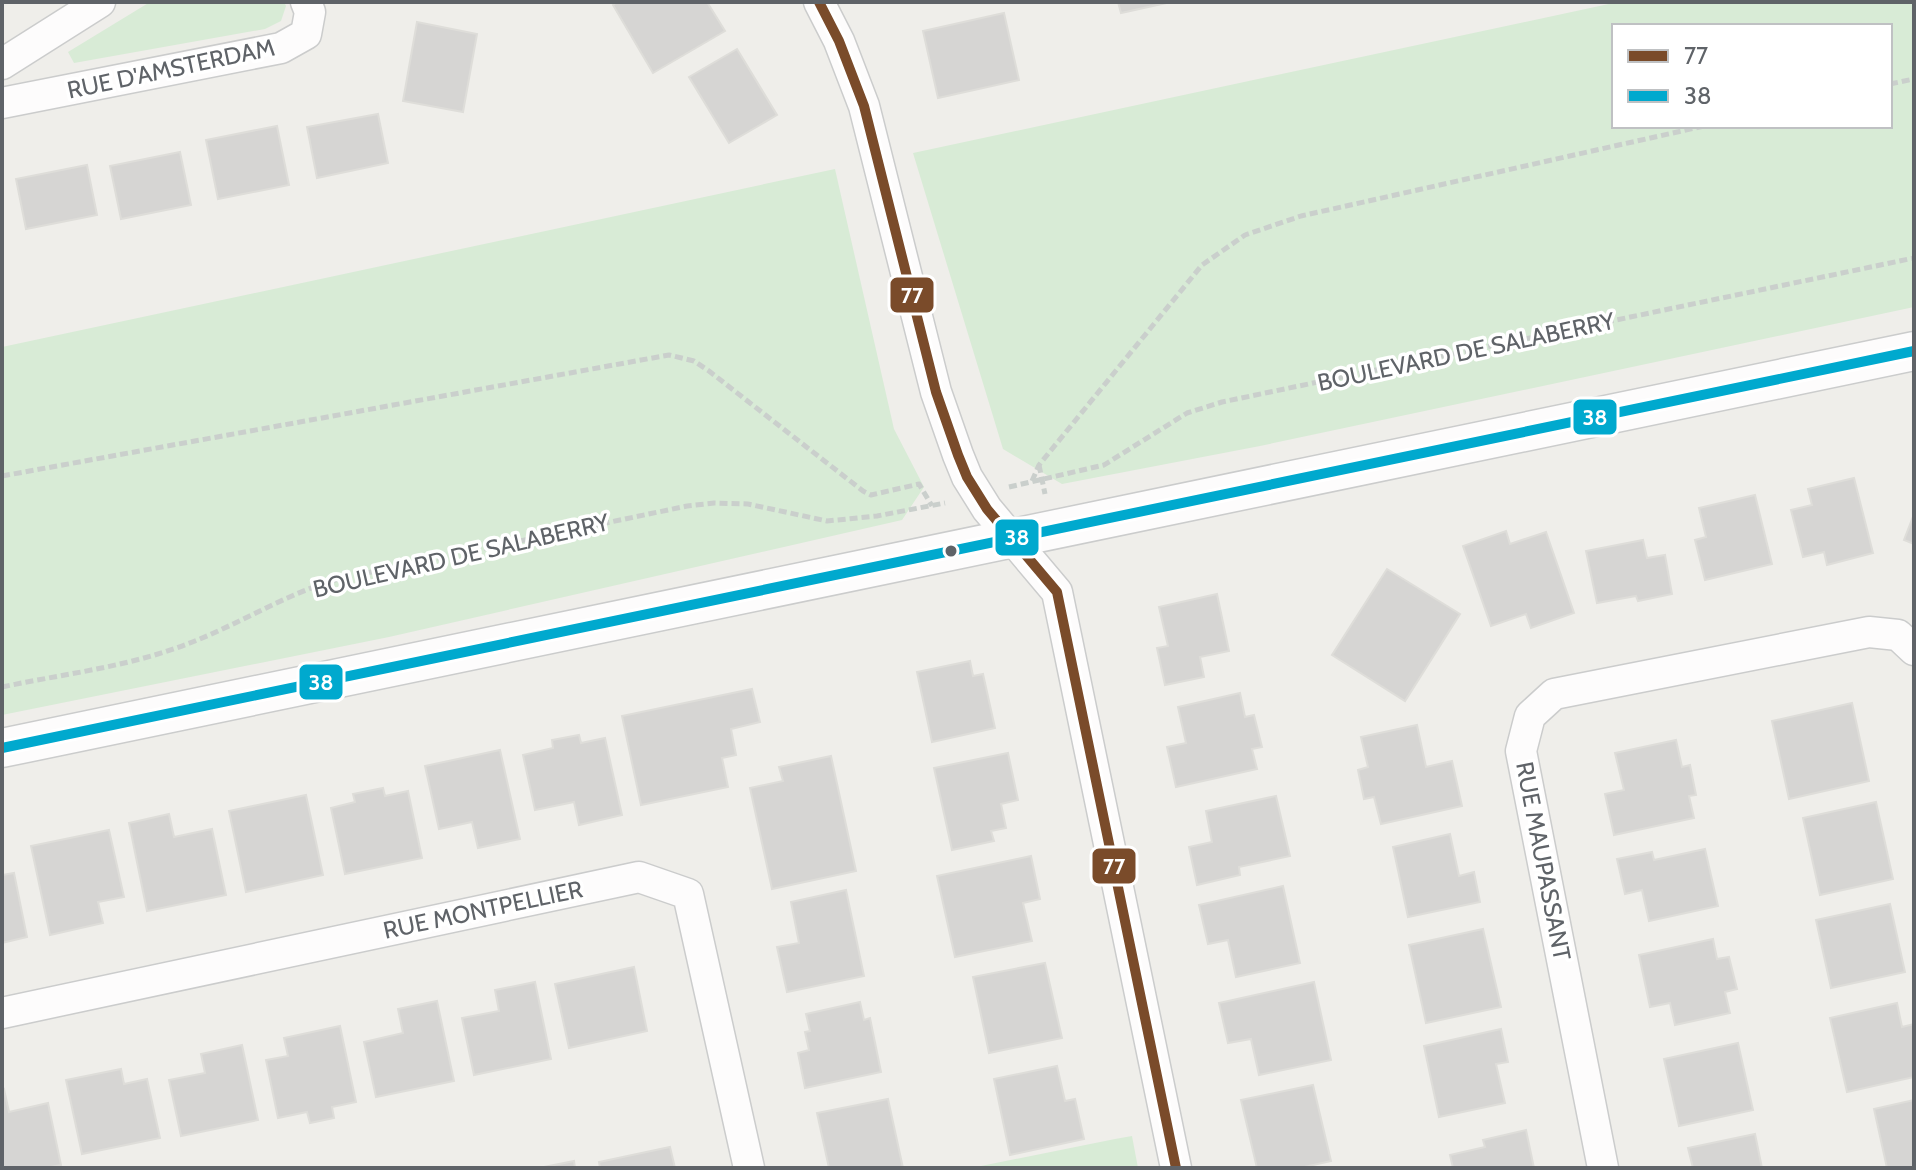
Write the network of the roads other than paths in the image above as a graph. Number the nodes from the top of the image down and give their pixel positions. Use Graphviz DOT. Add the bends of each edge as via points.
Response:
graph roads {
  1 [pos="100,2"];
  2 [pos="306,2"];
  3 [pos="819,2"];
  4 [pos="2,64"];
  5 [pos="2,103"];
  6 [pos="1914,351"];
  7 [pos="1012,539"];
  8 [pos="1914,650"];
  9 [pos="2,748"];
  10 [pos="2,1013"];
  11 [pos="749,1168"];
  12 [pos="1176,1168"];
  13 [pos="1603,1168"];
  1 -- 4 [label="street"];
  2 -- 5 [label="street, RUE D'AMSTERDAM" via="306,34 281,48"];
  3 -- 7 [label="street" via="864,106 953,443 977,495"];
  6 -- 7 [label="street"];
  7 -- 9 [label="street"];
  7 -- 12 [label="street" via="1057,592"];
  8 -- 13 [label="street, RUE MAUPASSANT" via="1898,635 1869,632 1554,694 1530,716 1521,751"];
  10 -- 11 [label="street, RUE MONTPELLIER" via="639,877 688,894"];
}
